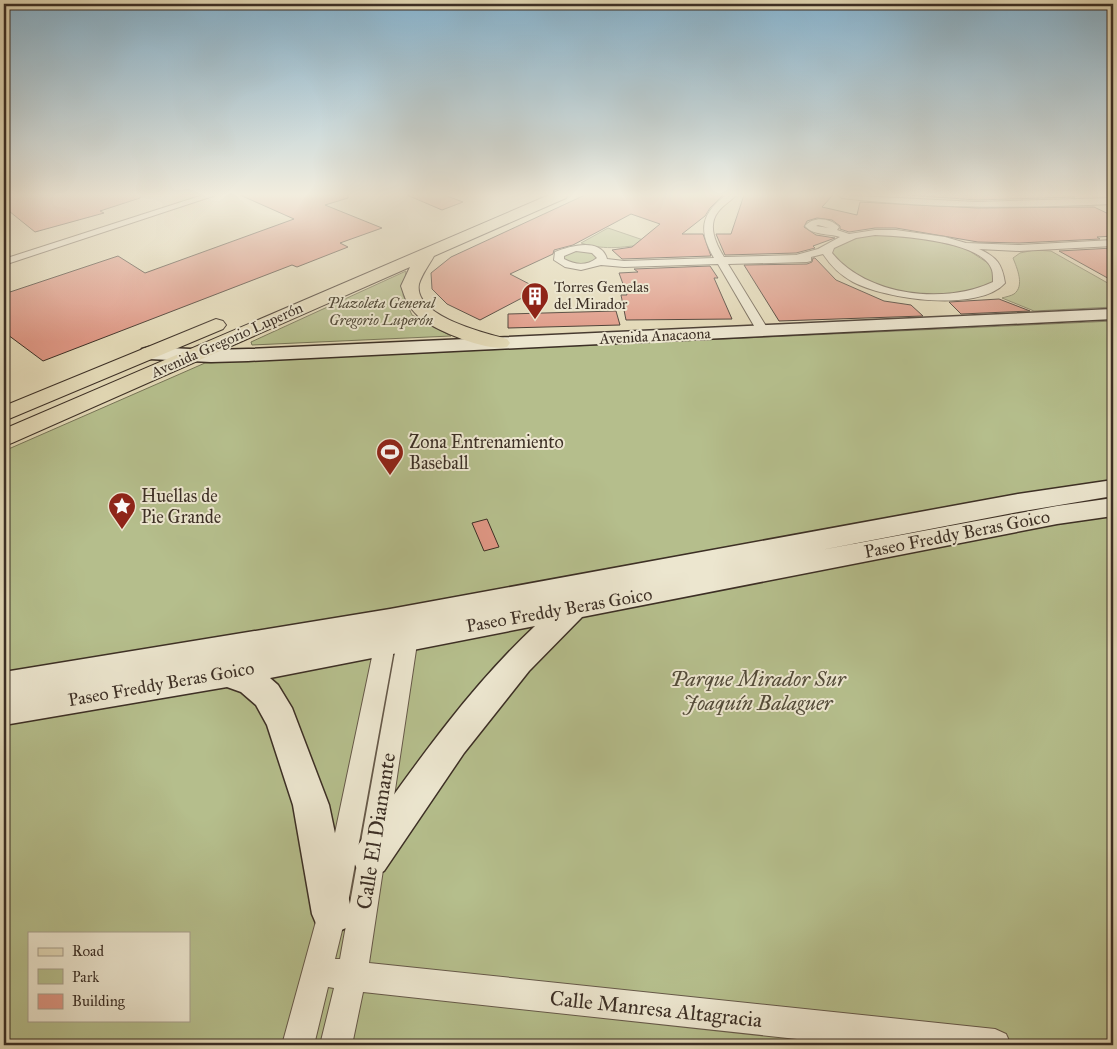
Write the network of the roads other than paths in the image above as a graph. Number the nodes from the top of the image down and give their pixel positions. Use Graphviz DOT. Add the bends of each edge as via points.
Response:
graph roads {
  1 [pos="60,244"];
  2 [pos="429,244"];
  3 [pos="710,244"];
  4 [pos="834,244"];
  5 [pos="958,244"];
  6 [pos="1095,244"];
  7 [pos="426,245"];
  8 [pos="962,245"];
  9 [pos="829,248"];
  10 [pos="1020,248"];
  11 [pos="796,258"];
  12 [pos="720,261"];
  13 [pos="991,261"];
  14 [pos="4,262"];
  15 [pos="600,262"];
  16 [pos="834,264"];
  17 [pos="345,271"];
  18 [pos="376,275"];
  19 [pos="1113,314"];
  20 [pos="229,319"];
  21 [pos="202,331"];
  22 [pos="763,331"];
  23 [pos="500,343"];
  24 [pos="149,353"];
  25 [pos="196,354"];
  26 [pos="4,414"];
  27 [pos="4,438"];
  28 [pos="1113,488"];
  29 [pos="1113,507"];
  30 [pos="572,609"];
  31 [pos="398,630"];
  32 [pos="227,673"];
  33 [pos="4,686"];
  34 [pos="4,710"];
  35 [pos="371,858"];
  36 [pos="332,914"];
  37 [pos="318,970"];
  38 [pos="352,976"];
  39 [pos="298,1045"];
  40 [pos="336,1045"];
  41 [pos="995,1045"];
  1 -- 14 [label="street"];
  2 -- 7 [label="main road, Avenida Gregorio Luperón"];
  3 -- 12 [label="street"];
  4 -- 9 [label="street"];
  5 -- 8 [label="street"];
  6 -- 10 [label="street"];
  7 -- 18 [label="main road, Avenida Gregorio Luperón"];
  7 -- 23 [label="main road" via="410,286 416,304 453,328"];
  8 -- 10 [label="street"];
  8 -- 13 [label="street"];
  9 -- 11 [label="street"];
  9 -- 16 [label="street" via="826,252"];
  10 -- 13 [label="street"];
  11 -- 12 [label="street"];
  11 -- 16 [label="street"];
  12 -- 15 [label="street"];
  12 -- 22 [label="street"];
  13 -- 16 [label="street" via="998,270 999,283 984,293 950,298 915,296 878,288 850,276"];
  17 -- 18 [label="main road" via="343,274 354,279"];
  18 -- 25 [label="main road, Avenida Gregorio Luperón"];
  19 -- 22 [label="street, Avenida Anacaona"];
  20 -- 21 [label="main road, Avenida Gregorio Luperón"];
  21 -- 24 [label="main road, Avenida Gregorio Luperón"];
  21 -- 25 [label="street"];
  22 -- 23 [label="street, Avenida Anacaona"];
  23 -- 25 [label="street, Avenida Anacaona" via="248,355"];
  24 -- 25 [label="street, Avenida Anacaona"];
  24 -- 26 [label="main road, Avenida Gregorio Luperón"];
  25 -- 27 [label="main road, Avenida Gregorio Luperón"];
  28 -- 31 [label="street, Paseo Freddy Beras Goico" via="1018,503"];
  29 -- 30 [label="street, Paseo Freddy Beras Goico" via="1057,515"];
  30 -- 31 [label="street, Paseo Freddy Beras Goico"];
  30 -- 35 [label="street" via="518,662 452,742"];
  31 -- 32 [label="street, Paseo Freddy Beras Goico"];
  31 -- 33 [label="street, Paseo Freddy Beras Goico"];
  31 -- 35 [label="street, Calle El Diamante"];
  31 -- 36 [label="street, Calle El Diamante"];
  32 -- 34 [label="street, Paseo Freddy Beras Goico"];
  32 -- 36 [label="street" via="252,682 267,695 281,719 311,805"];
  35 -- 38 [label="street, Calle El Diamante"];
  36 -- 37 [label="street, Calle El Diamante"];
  37 -- 38 [label="street, Calle Manresa Altagracia"];
  37 -- 39 [label="street, Calle El Diamante"];
  38 -- 40 [label="street, Calle El Diamante"];
  38 -- 41 [label="street, Calle Manresa Altagracia"];
}
